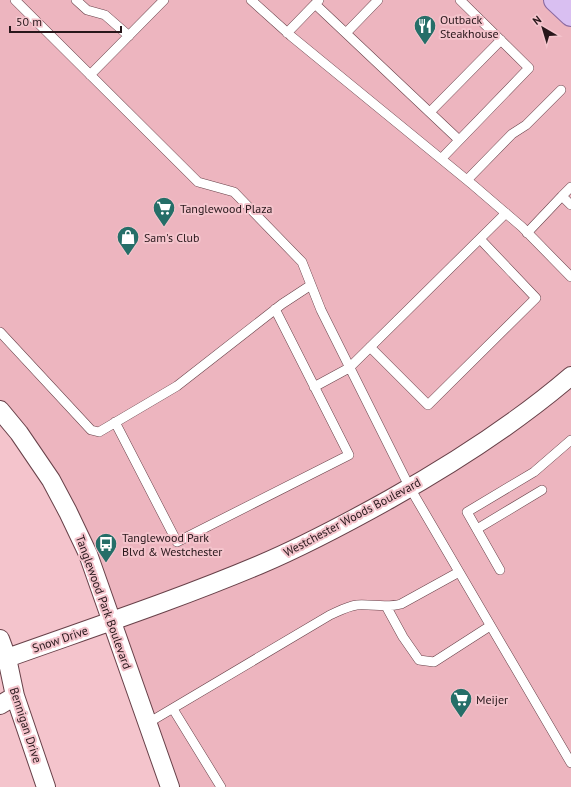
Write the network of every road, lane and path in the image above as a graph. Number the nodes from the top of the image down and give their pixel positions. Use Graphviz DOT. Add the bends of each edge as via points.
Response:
graph roads {
  1 [pos="15,0"];
  2 [pos="76,0"];
  3 [pos="164,0"];
  4 [pos="251,0"];
  5 [pos="378,0"];
  6 [pos="460,0"];
  7 [pos="555,0"];
  8 [pos="317,2"];
  9 [pos="571,15"];
  10 [pos="287,33"];
  11 [pos="346,33"];
  12 [pos="129,36"];
  13 [pos="500,40"];
  14 [pos="90,75"];
  15 [pos="561,90"];
  16 [pos="430,112"];
  17 [pos="459,140"];
  18 [pos="442,158"];
  19 [pos="468,179"];
  20 [pos="571,187"];
  21 [pos="562,196"];
  22 [pos="571,205"];
  23 [pos="506,213"];
  24 [pos="527,233"];
  25 [pos="480,238"];
  26 [pos="571,277"];
  27 [pos="311,285"];
  28 [pos="275,310"];
  29 [pos="0,332"];
  30 [pos="370,347"];
  31 [pos="349,368"];
  32 [pos="571,376"];
  33 [pos="314,387"];
  34 [pos="0,410"];
  35 [pos="115,422"];
  36 [pos="571,440"];
  37 [pos="410,488"];
  38 [pos="542,490"];
  39 [pos="477,529"];
  40 [pos="500,570"];
  41 [pos="459,572"];
  42 [pos="386,606"];
  43 [pos="112,621"];
  44 [pos="490,626"];
  45 [pos="0,639"];
  46 [pos="7,658"];
  47 [pos="7,700"];
  48 [pos="173,709"];
  49 [pos="148,723"];
  50 [pos="571,763"];
  51 [pos="46,787"];
  52 [pos="170,787"];
  53 [pos="221,787"];
  1 -- 14 [label="lane"];
  2 -- 12 [label="lane" via="86,10 105,15"];
  3 -- 12 [label="lane"];
  4 -- 10 [label="lane"];
  5 -- 11 [label="lane"];
  6 -- 13 [label="lane"];
  7 -- 9 [label="main road"];
  8 -- 10 [label="lane"];
  8 -- 11 [label="lane"];
  10 -- 18 [label="lane"];
  11 -- 16 [label="lane"];
  12 -- 14 [label="lane"];
  13 -- 16 [label="lane"];
  13 -- 17 [label="lane" via="529,68"];
  14 -- 27 [label="lane" via="198,182 234,192 302,262"];
  15 -- 19 [label="lane" via="526,125 512,134"];
  16 -- 17 [label="lane"];
  17 -- 18 [label="lane"];
  18 -- 19 [label="lane"];
  19 -- 23 [label="lane"];
  20 -- 21 [label="lane"];
  21 -- 22 [label="lane"];
  21 -- 24 [label="lane"];
  23 -- 24 [label="lane"];
  23 -- 25 [label="lane"];
  24 -- 26 [label="lane"];
  25 -- 30 [label="lane"];
  25 -- 30 [label="lane" via="536,298 434,400 428,405"];
  27 -- 28 [label="lane"];
  27 -- 31 [label="lane"];
  28 -- 33 [label="lane"];
  28 -- 35 [label="lane" via="177,386"];
  29 -- 35 [label="lane" via="91,430 99,432"];
  30 -- 31 [label="lane"];
  31 -- 33 [label="lane"];
  31 -- 37 [label="lane"];
  32 -- 37 [label="street, Westchester Woods Boulevard" via="499,432"];
  33 -- 35 [label="lane" via="349,455 177,542"];
  34 -- 43 [label="street, Tanglewood Park Boulevard" via="35,456 68,512 88,554"];
  36 -- 39 [label="lane" via="534,472 467,512"];
  37 -- 41 [label="lane"];
  37 -- 43 [label="street, Westchester Woods Boulevard" via="318,538 260,565"];
  38 -- 39 [label="lane"];
  39 -- 40 [label="lane"];
  41 -- 42 [label="lane" via="402,604"];
  41 -- 44 [label="lane"];
  42 -- 44 [label="lane" via="419,660 434,662"];
  42 -- 48 [label="lane" via="346,607"];
  43 -- 46 [label="street, Snow Drive"];
  43 -- 49 [label="street, Tanglewood Park Boulevard"];
  44 -- 50 [label="lane"];
  45 -- 46 [label="street, Bennigan Drive"];
  46 -- 47 [label="street, Bennigan Drive"];
  47 -- 51 [label="street, Bennigan Drive"];
  48 -- 49 [label="lane"];
  48 -- 53 [label="lane"];
  49 -- 52 [label="street, Tanglewood Park Boulevard"];
}
